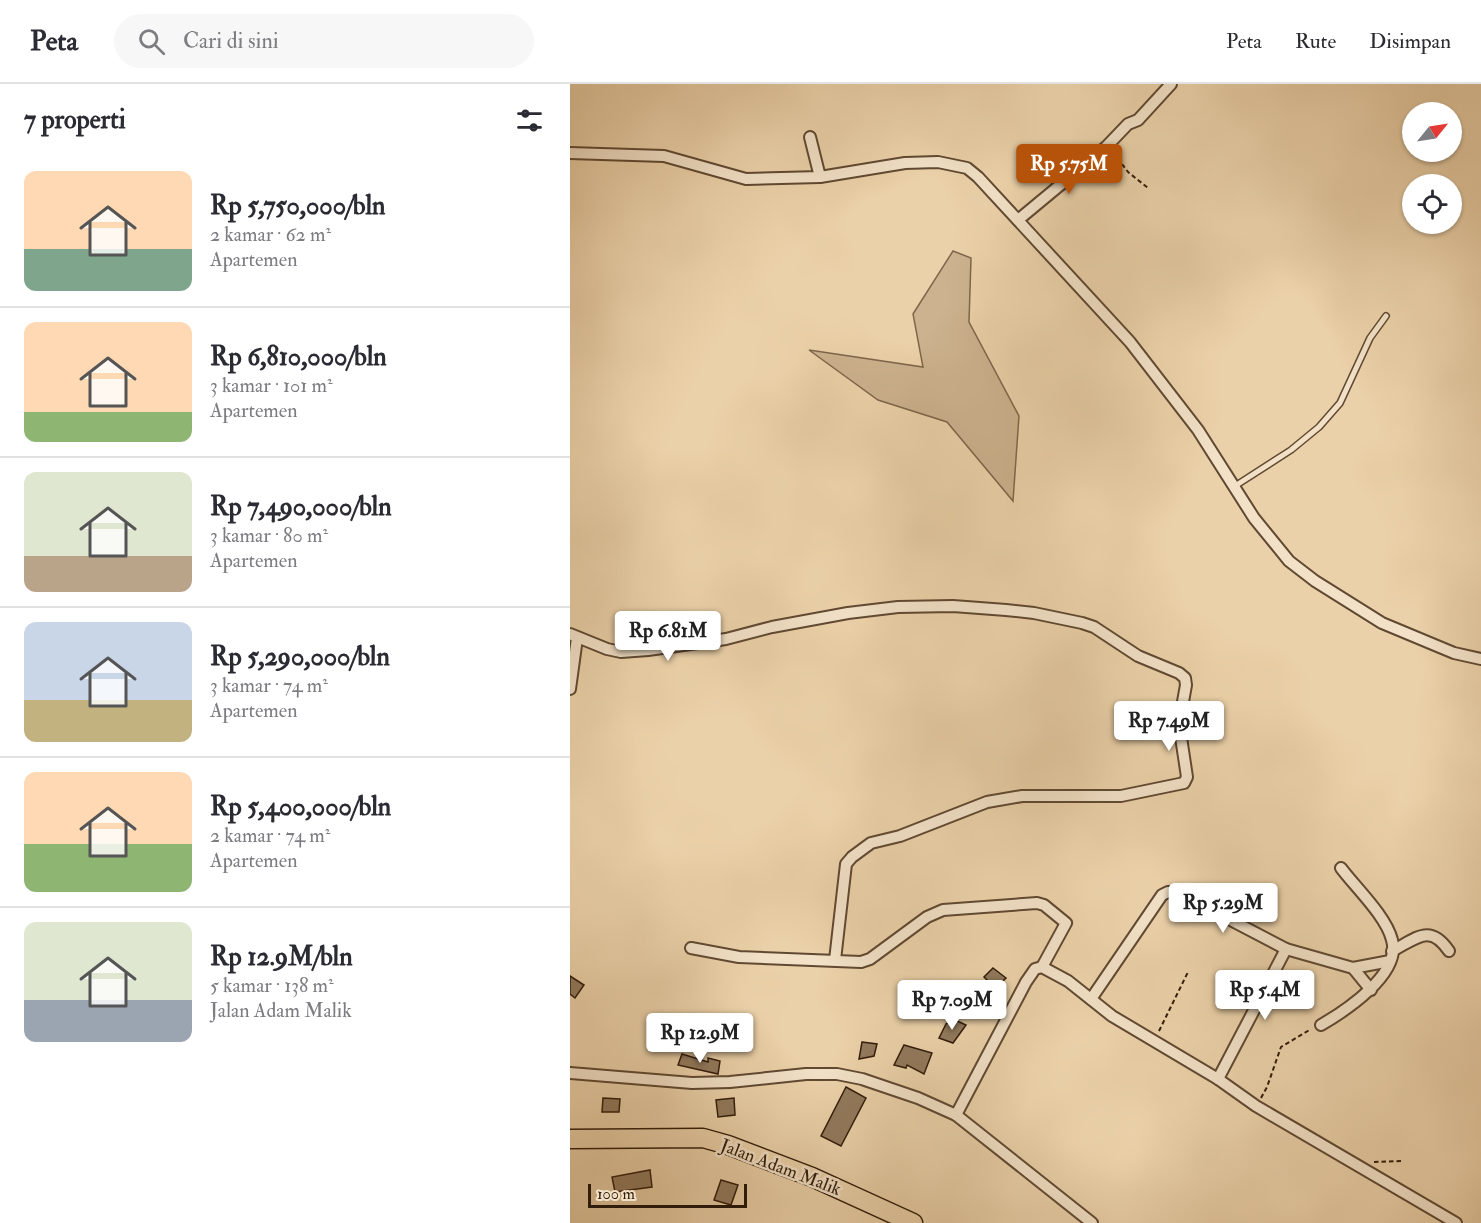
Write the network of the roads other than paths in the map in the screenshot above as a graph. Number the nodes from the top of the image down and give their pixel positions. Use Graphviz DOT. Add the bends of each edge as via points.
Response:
graph roads {
  1 [pos="1171,84"];
  2 [pos="810,137"];
  3 [pos="570,153"];
  4 [pos="820,177"];
  5 [pos="1018,220"];
  6 [pos="1386,316"];
  7 [pos="1235,486"];
  8 [pos="573,636"];
  9 [pos="1481,659"];
  10 [pos="570,689"];
  11 [pos="1341,868"];
  12 [pos="690,948"];
  13 [pos="1286,949"];
  14 [pos="1449,951"];
  15 [pos="1391,956"];
  16 [pos="835,960"];
  17 [pos="1042,967"];
  18 [pos="1353,968"];
  19 [pos="1371,990"];
  20 [pos="1091,999"];
  21 [pos="1321,1025"];
  22 [pos="570,1073"];
  23 [pos="1218,1079"];
  24 [pos="956,1114"];
  25 [pos="570,1139"];
  26 [pos="913,1223"];
  27 [pos="1092,1223"];
  28 [pos="1456,1223"];
  1 -- 5 [label="street" via="1138,120 1128,124"];
  2 -- 4 [label="street"];
  3 -- 4 [label="street" via="664,156 746,179"];
  4 -- 5 [label="street" via="905,163 955,164 978,177"];
  5 -- 7 [label="street" via="1131,342"];
  6 -- 7 [label="lane" via="1370,338 1340,403 1319,428"];
  7 -- 9 [label="street" via="1276,546 1315,581 1390,627 1454,653"];
  8 -- 10 [label="street"];
  8 -- 16 [label="street" via="621,652 648,650 726,639 848,613 898,607 964,607 1034,612 1088,625 1138,656 1185,678 1179,724 1187,777 1184,783 1121,796 1009,797 871,843 846,864"];
  11 -- 15 [label="street" via="1388,930 1393,942"];
  12 -- 16 [label="street" via="739,957"];
  13 -- 18 [label="street"];
  13 -- 20 [label="street" via="1181,894 1168,892 1162,895"];
  13 -- 23 [label="street"];
  14 -- 15 [label="street" via="1442,940 1427,934"];
  15 -- 18 [label="street"];
  15 -- 19 [label="street"];
  16 -- 17 [label="street" via="866,962 927,917 943,910 1037,903 1044,904 1066,923"];
  17 -- 20 [label="street"];
  17 -- 24 [label="street" via="1035,969 1026,982"];
  18 -- 19 [label="street"];
  19 -- 21 [label="street"];
  20 -- 23 [label="street" via="1112,1016"];
  22 -- 24 [label="street" via="692,1083 837,1074 901,1091"];
  23 -- 28 [label="street" via="1256,1106"];
  24 -- 27 [label="street"];
  25 -- 26 [label="highway, Jalan Adam Malik" via="703,1138 812,1177"];
}
